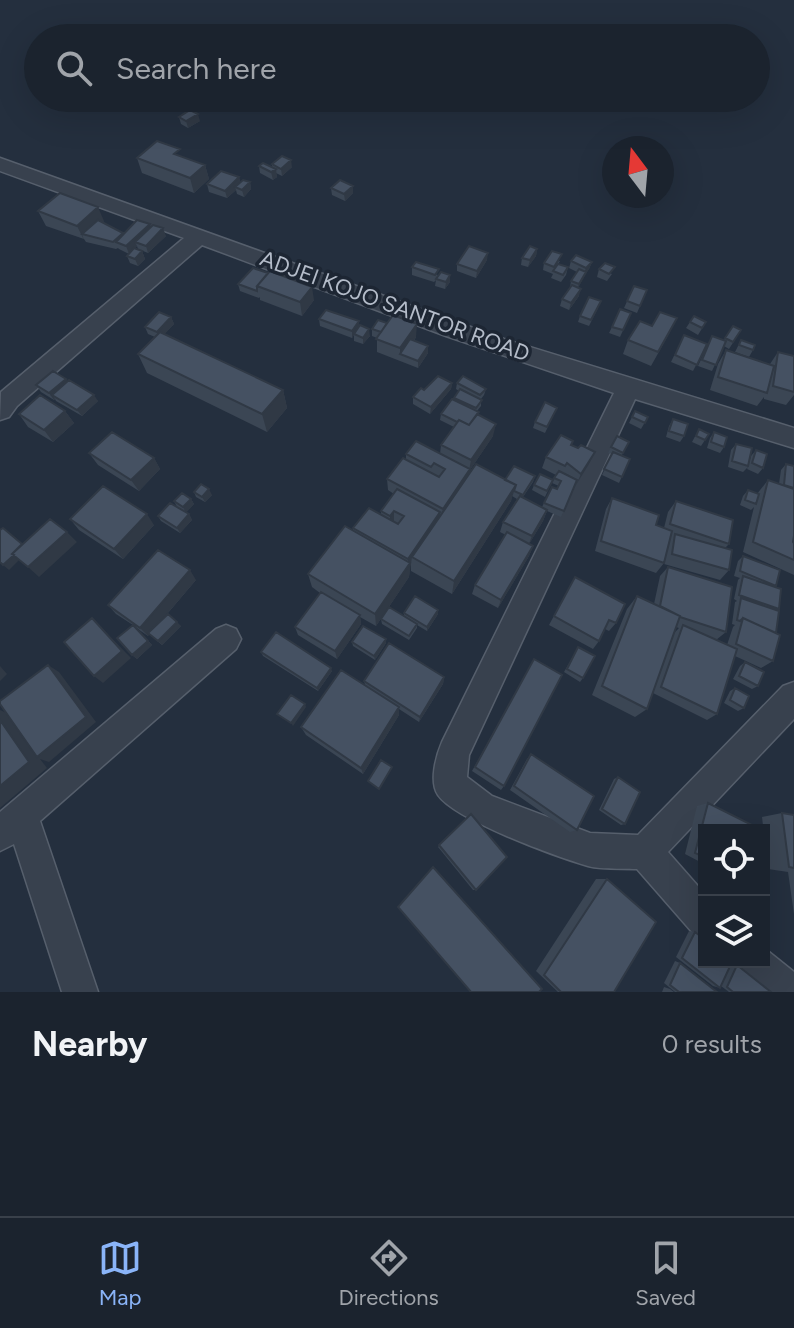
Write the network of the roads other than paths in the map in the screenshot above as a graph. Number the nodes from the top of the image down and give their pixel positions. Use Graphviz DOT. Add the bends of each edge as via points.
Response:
graph roads {
  1 [pos="0,164"];
  2 [pos="201,235"];
  3 [pos="628,388"];
  4 [pos="0,410"];
  5 [pos="794,438"];
  6 [pos="226,639"];
  7 [pos="794,697"];
  8 [pos="11,825"];
  9 [pos="645,852"];
  10 [pos="698,913"];
  11 [pos="761,968"];
  12 [pos="794,991"];
  13 [pos="80,992"];
  1 -- 2 [label="street, ADJEI KOJO SANTOR ROAD"];
  2 -- 3 [label="street, ADJEI KOJO SANTOR ROAD"];
  2 -- 4 [label="street"];
  3 -- 5 [label="street, ADJEI KOJO SANTOR ROAD"];
  3 -- 9 [label="street" via="453,753 450,785 481,808 590,850"];
  6 -- 8 [label="street"];
  7 -- 9 [label="street"];
  8 -- 13 [label="street"];
  9 -- 10 [label="street"];
  11 -- 12 [label="street"];
}
